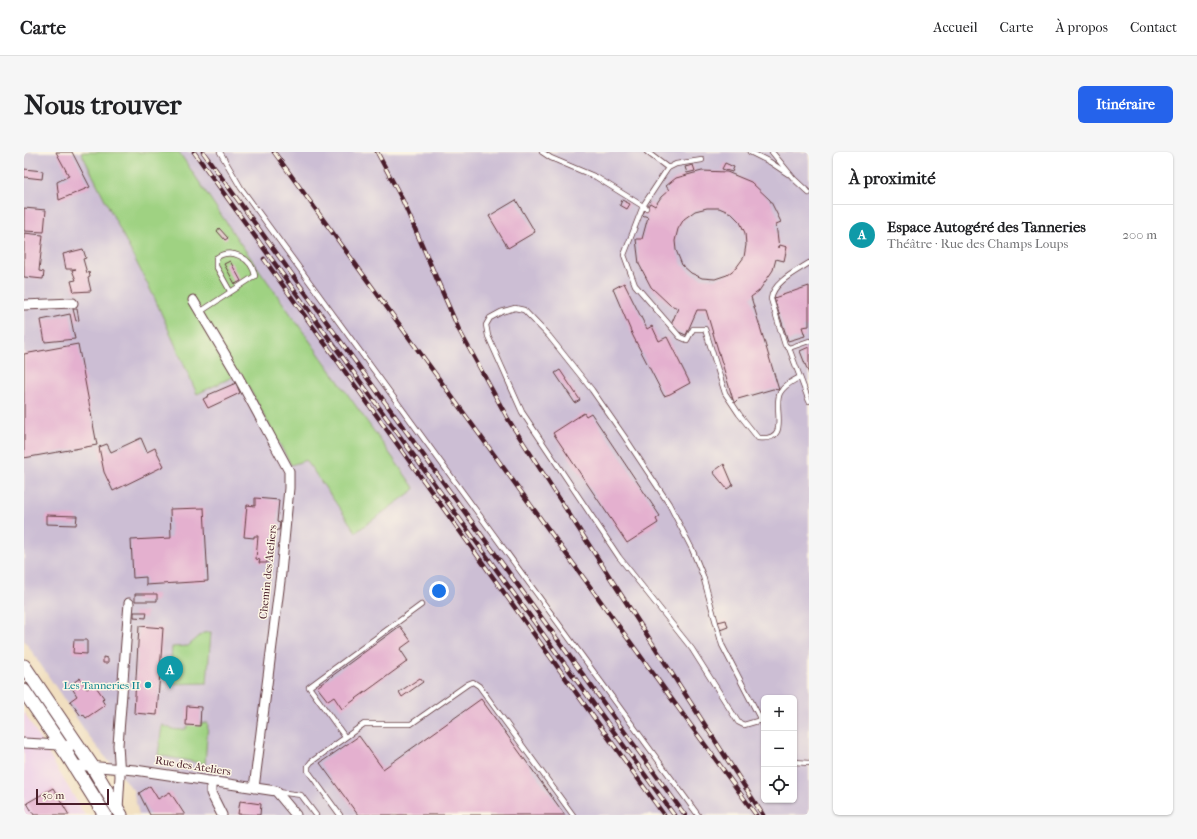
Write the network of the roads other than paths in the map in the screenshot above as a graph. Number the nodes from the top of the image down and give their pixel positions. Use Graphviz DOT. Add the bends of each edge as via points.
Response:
graph roads {
  1 [pos="220,152"];
  2 [pos="542,152"];
  3 [pos="648,152"];
  4 [pos="750,152"];
  5 [pos="772,152"];
  6 [pos="702,160"];
  7 [pos="668,168"];
  8 [pos="794,179"];
  9 [pos="809,193"];
  10 [pos="644,207"];
  11 [pos="809,262"];
  12 [pos="230,291"];
  13 [pos="193,300"];
  14 [pos="73,303"];
  15 [pos="24,305"];
  16 [pos="200,312"];
  17 [pos="809,340"];
  18 [pos="788,348"];
  19 [pos="800,377"];
  20 [pos="809,401"];
  21 [pos="129,603"];
  22 [pos="421,606"];
  23 [pos="24,666"];
  24 [pos="24,691"];
  25 [pos="761,720"];
  26 [pos="346,737"];
  27 [pos="24,743"];
  28 [pos="64,749"];
  29 [pos="81,750"];
  30 [pos="797,762"];
  31 [pos="809,763"];
  32 [pos="75,766"];
  33 [pos="92,766"];
  34 [pos="120,768"];
  35 [pos="211,781"];
  36 [pos="254,788"];
  37 [pos="276,791"];
  38 [pos="119,812"];
  39 [pos="105,815"];
  40 [pos="222,815"];
  41 [pos="296,815"];
  42 [pos="316,815"];
  43 [pos="340,815"];
  44 [pos="573,815"];
  45 [pos="698,815"];
  1 -- 45 [label="lane" via="241,188"];
  2 -- 10 [label="lane" via="589,174"];
  3 -- 7 [label="lane"];
  4 -- 8 [label="lane"];
  5 -- 8 [label="lane"];
  6 -- 7 [label="lane" via="676,164"];
  7 -- 10 [label="lane"];
  8 -- 9 [label="lane"];
  10 -- 19 [label="lane" via="624,255 635,285 680,337 687,340 693,329 705,329 725,393 758,438 776,433 780,426 780,393 783,388"];
  11 -- 18 [label="lane" via="781,283 771,296"];
  12 -- 12 [label="lane" via="255,276 254,267 243,257 223,253 216,258 216,266"];
  12 -- 16 [label="lane"];
  13 -- 16 [label="street, Chemin des Ateliers"];
  14 -- 15 [label="street"];
  16 -- 36 [label="street, Chemin des Ateliers" via="289,471 281,573"];
  17 -- 18 [label="lane"];
  18 -- 19 [label="lane"];
  19 -- 20 [label="lane"];
  21 -- 34 [label="street" via="118,745"];
  22 -- 26 [label="lane" via="309,687"];
  23 -- 29 [label="main road"];
  24 -- 28 [label="main road"];
  25 -- 25 [label="lane" via="744,725 738,722 698,658 619,557 522,412 488,336 486,324 492,316 515,308 526,312 549,336 592,390 624,436 669,504 689,542 703,576 722,645"];
  26 -- 43 [label="lane" via="311,762 308,769"];
  26 -- 44 [label="lane" via="364,724 411,724 468,684 476,682"];
  27 -- 28 [label="street"];
  28 -- 29 [label="street"];
  28 -- 32 [label="main road"];
  29 -- 33 [label="main road"];
  30 -- 31 [label="lane"];
  32 -- 33 [label="street, Rue des Ateliers"];
  32 -- 39 [label="main road"];
  33 -- 34 [label="street, Rue des Ateliers"];
  33 -- 38 [label="main road"];
  34 -- 35 [label="street, Rue des Ateliers"];
  34 -- 38 [label="street"];
  35 -- 36 [label="street, Rue des Ateliers"];
  35 -- 40 [label="street" via="211,794"];
  36 -- 37 [label="street, Rue des Ateliers"];
  37 -- 41 [label="street"];
  37 -- 42 [label="lane" via="301,795"];
}
